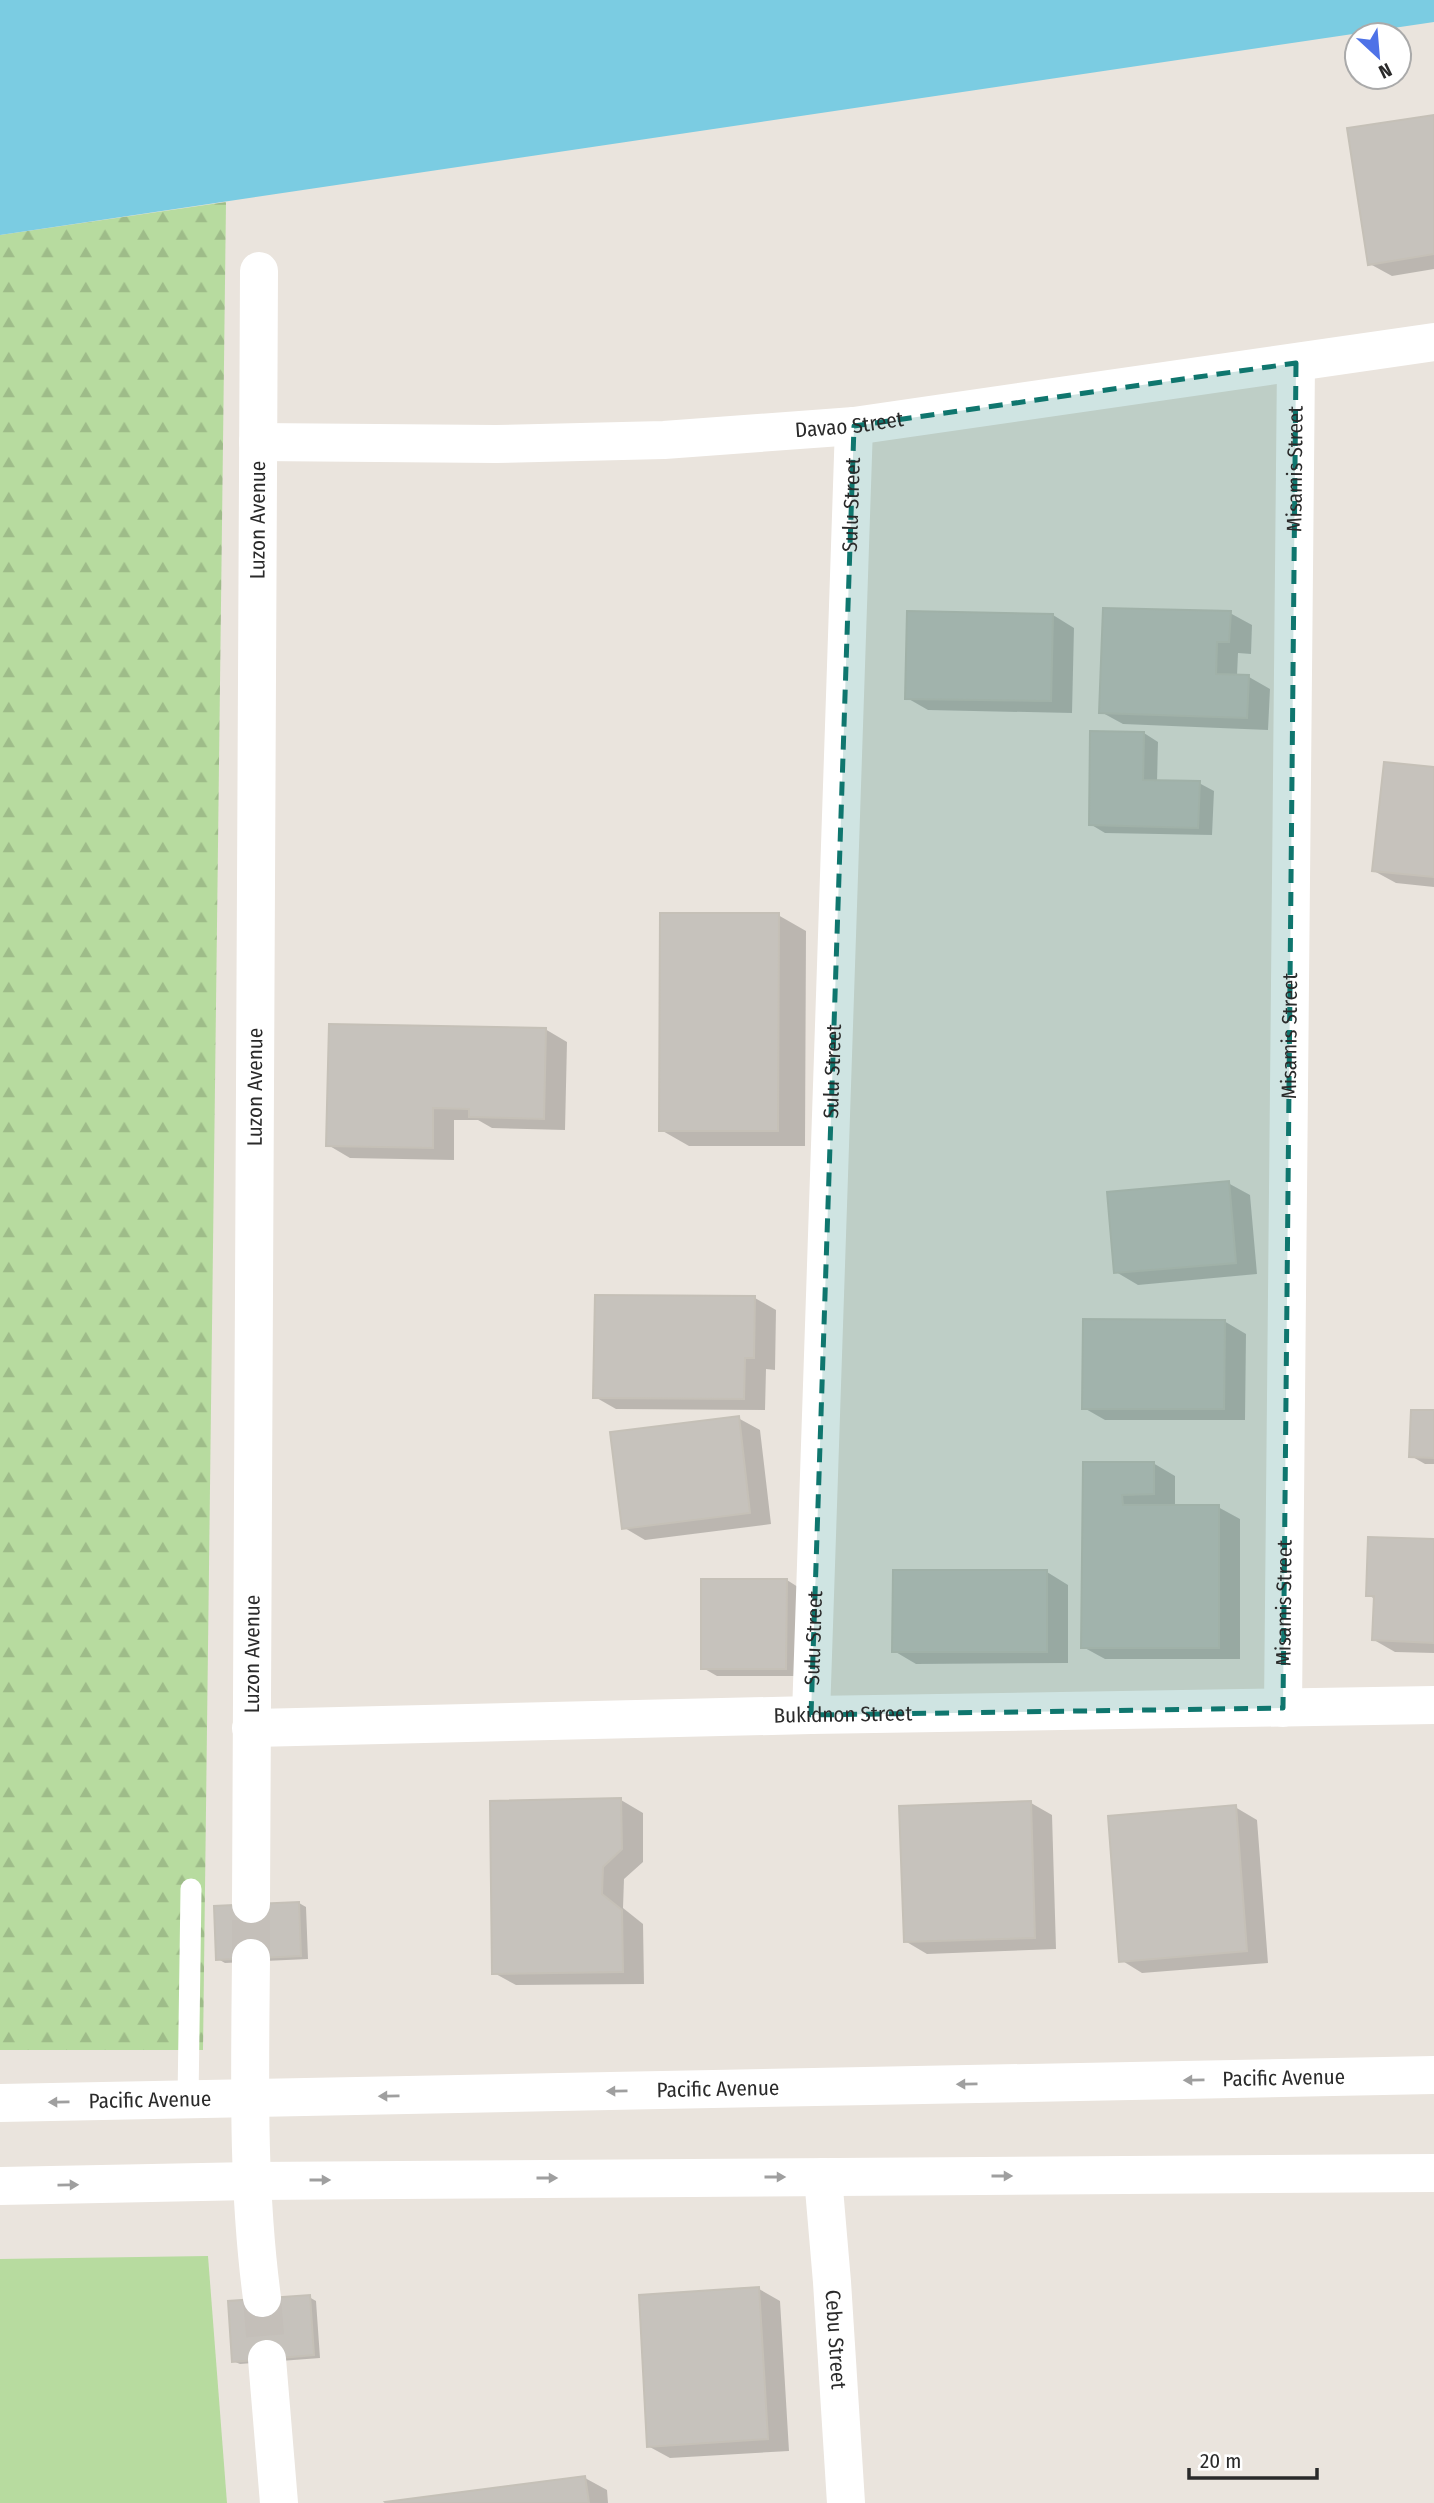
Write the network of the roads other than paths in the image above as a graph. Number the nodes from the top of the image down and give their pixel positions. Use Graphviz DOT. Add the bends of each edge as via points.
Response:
graph roads {
  1 [pos="259,271"];
  2 [pos="1434,342"];
  3 [pos="1296,363"];
  4 [pos="853,426"];
  5 [pos="258,442"];
  6 [pos="1434,1705"];
  7 [pos="1283,1708"];
  8 [pos="811,1715"];
  9 [pos="251,1728"];
  10 [pos="191,1889"];
  11 [pos="251,1904"];
  12 [pos="251,1958"];
  13 [pos="1434,2075"];
  14 [pos="250,2098"];
  15 [pos="188,2100"];
  16 [pos="0,2103"];
  17 [pos="1434,2173"];
  18 [pos="823,2177"];
  19 [pos="252,2181"];
  20 [pos="0,2186"];
  21 [pos="262,2298"];
  22 [pos="267,2359"];
  23 [pos="279,2503"];
  24 [pos="846,2503"];
  1 -- 5 [label="street, Luzon Avenue"];
  2 -- 3 [label="street, Davao Street"];
  3 -- 4 [label="street, Davao Street"];
  3 -- 7 [label="street, Misamis Street"];
  4 -- 5 [label="street, Davao Street" via="664,440"];
  4 -- 8 [label="street, Sulu Street"];
  5 -- 9 [label="street, Luzon Avenue"];
  6 -- 7 [label="street, Bukidnon Street"];
  7 -- 8 [label="street, Bukidnon Street"];
  8 -- 9 [label="street, Bukidnon Street"];
  9 -- 11 [label="street, Luzon Avenue"];
  10 -- 15 [label="lane"];
  12 -- 14 [label="street"];
  13 -- 14 [label="street, Pacific Avenue, one-way"];
  14 -- 15 [label="street, Pacific Avenue"];
  14 -- 19 [label="street"];
  15 -- 16 [label="street, Pacific Avenue, one-way"];
  18 -- 17 [label="street, one-way"];
  19 -- 18 [label="street, one-way"];
  18 -- 24 [label="street, Cebu Street"];
  20 -- 19 [label="street, one-way"];
  19 -- 21 [label="street"];
  22 -- 23 [label="street"];
}
